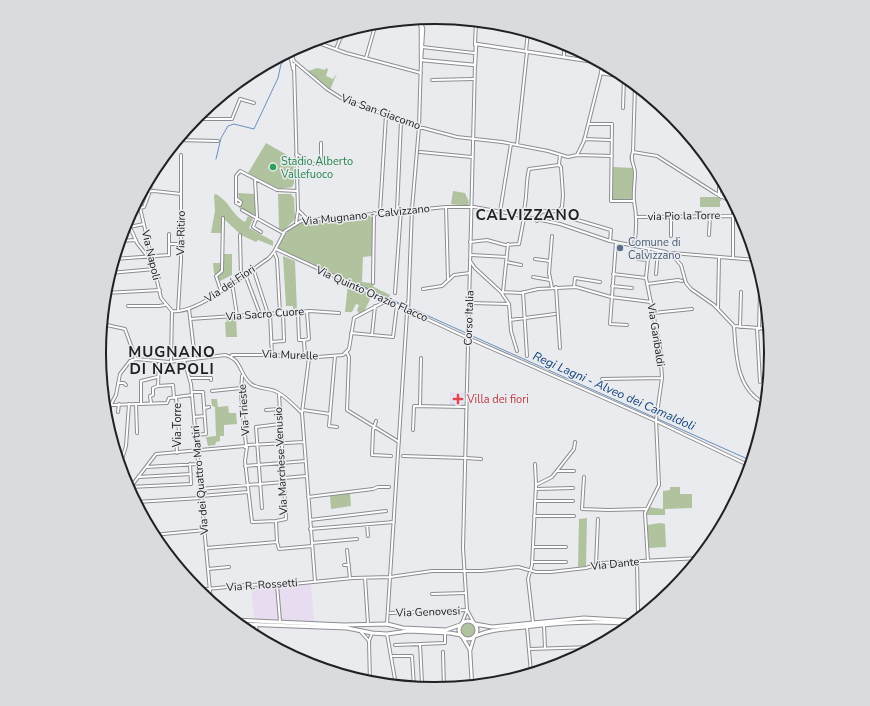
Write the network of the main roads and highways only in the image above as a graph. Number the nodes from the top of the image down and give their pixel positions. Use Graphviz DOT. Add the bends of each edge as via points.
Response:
graph roads {
  1 [pos="420,25"];
  2 [pos="421,25"];
  3 [pos="421,60"];
  4 [pos="587,61"];
  5 [pos="602,69"];
  6 [pos="611,75"];
  7 [pos="243,620"];
  8 [pos="625,621"];
  9 [pos="625,622"];
  10 [pos="474,623"];
  11 [pos="389,624"];
  12 [pos="461,624"];
  13 [pos="249,625"];
  14 [pos="367,625"];
  15 [pos="366,632"];
  16 [pos="388,633"];
  17 [pos="462,636"];
  18 [pos="475,636"];
  19 [pos="470,651"];
  20 [pos="472,680"];
  1 -- 3 [label="main road"];
  2 -- 3 [label="main road"];
  3 -- 4 [label="main road, Corso Italia" via="475,66 476,42"];
  5 -- 6 [label="main road" via="601,73"];
  7 -- 14 [label="main road"];
  8 -- 10 [label="main road" via="584,618 490,627"];
  9 -- 18 [label="main road" via="586,621 489,631"];
  10 -- 12 [label="main road" via="468,621"];
  10 -- 18 [label="main road" via="477,630"];
  11 -- 12 [label="main road" via="403,628 446,630"];
  11 -- 14 [label="main road"];
  11 -- 16 [label="main road" via="392,629"];
  12 -- 17 [label="main road" via="459,630"];
  13 -- 15 [label="main road" via="347,628"];
  14 -- 15 [label="main road" via="364,629"];
  15 -- 16 [label="main road"];
  16 -- 17 [label="main road" via="403,631"];
  17 -- 18 [label="main road" via="469,639"];
  17 -- 19 [label="main road"];
  18 -- 19 [label="main road"];
  19 -- 20 [label="main road"];
}
